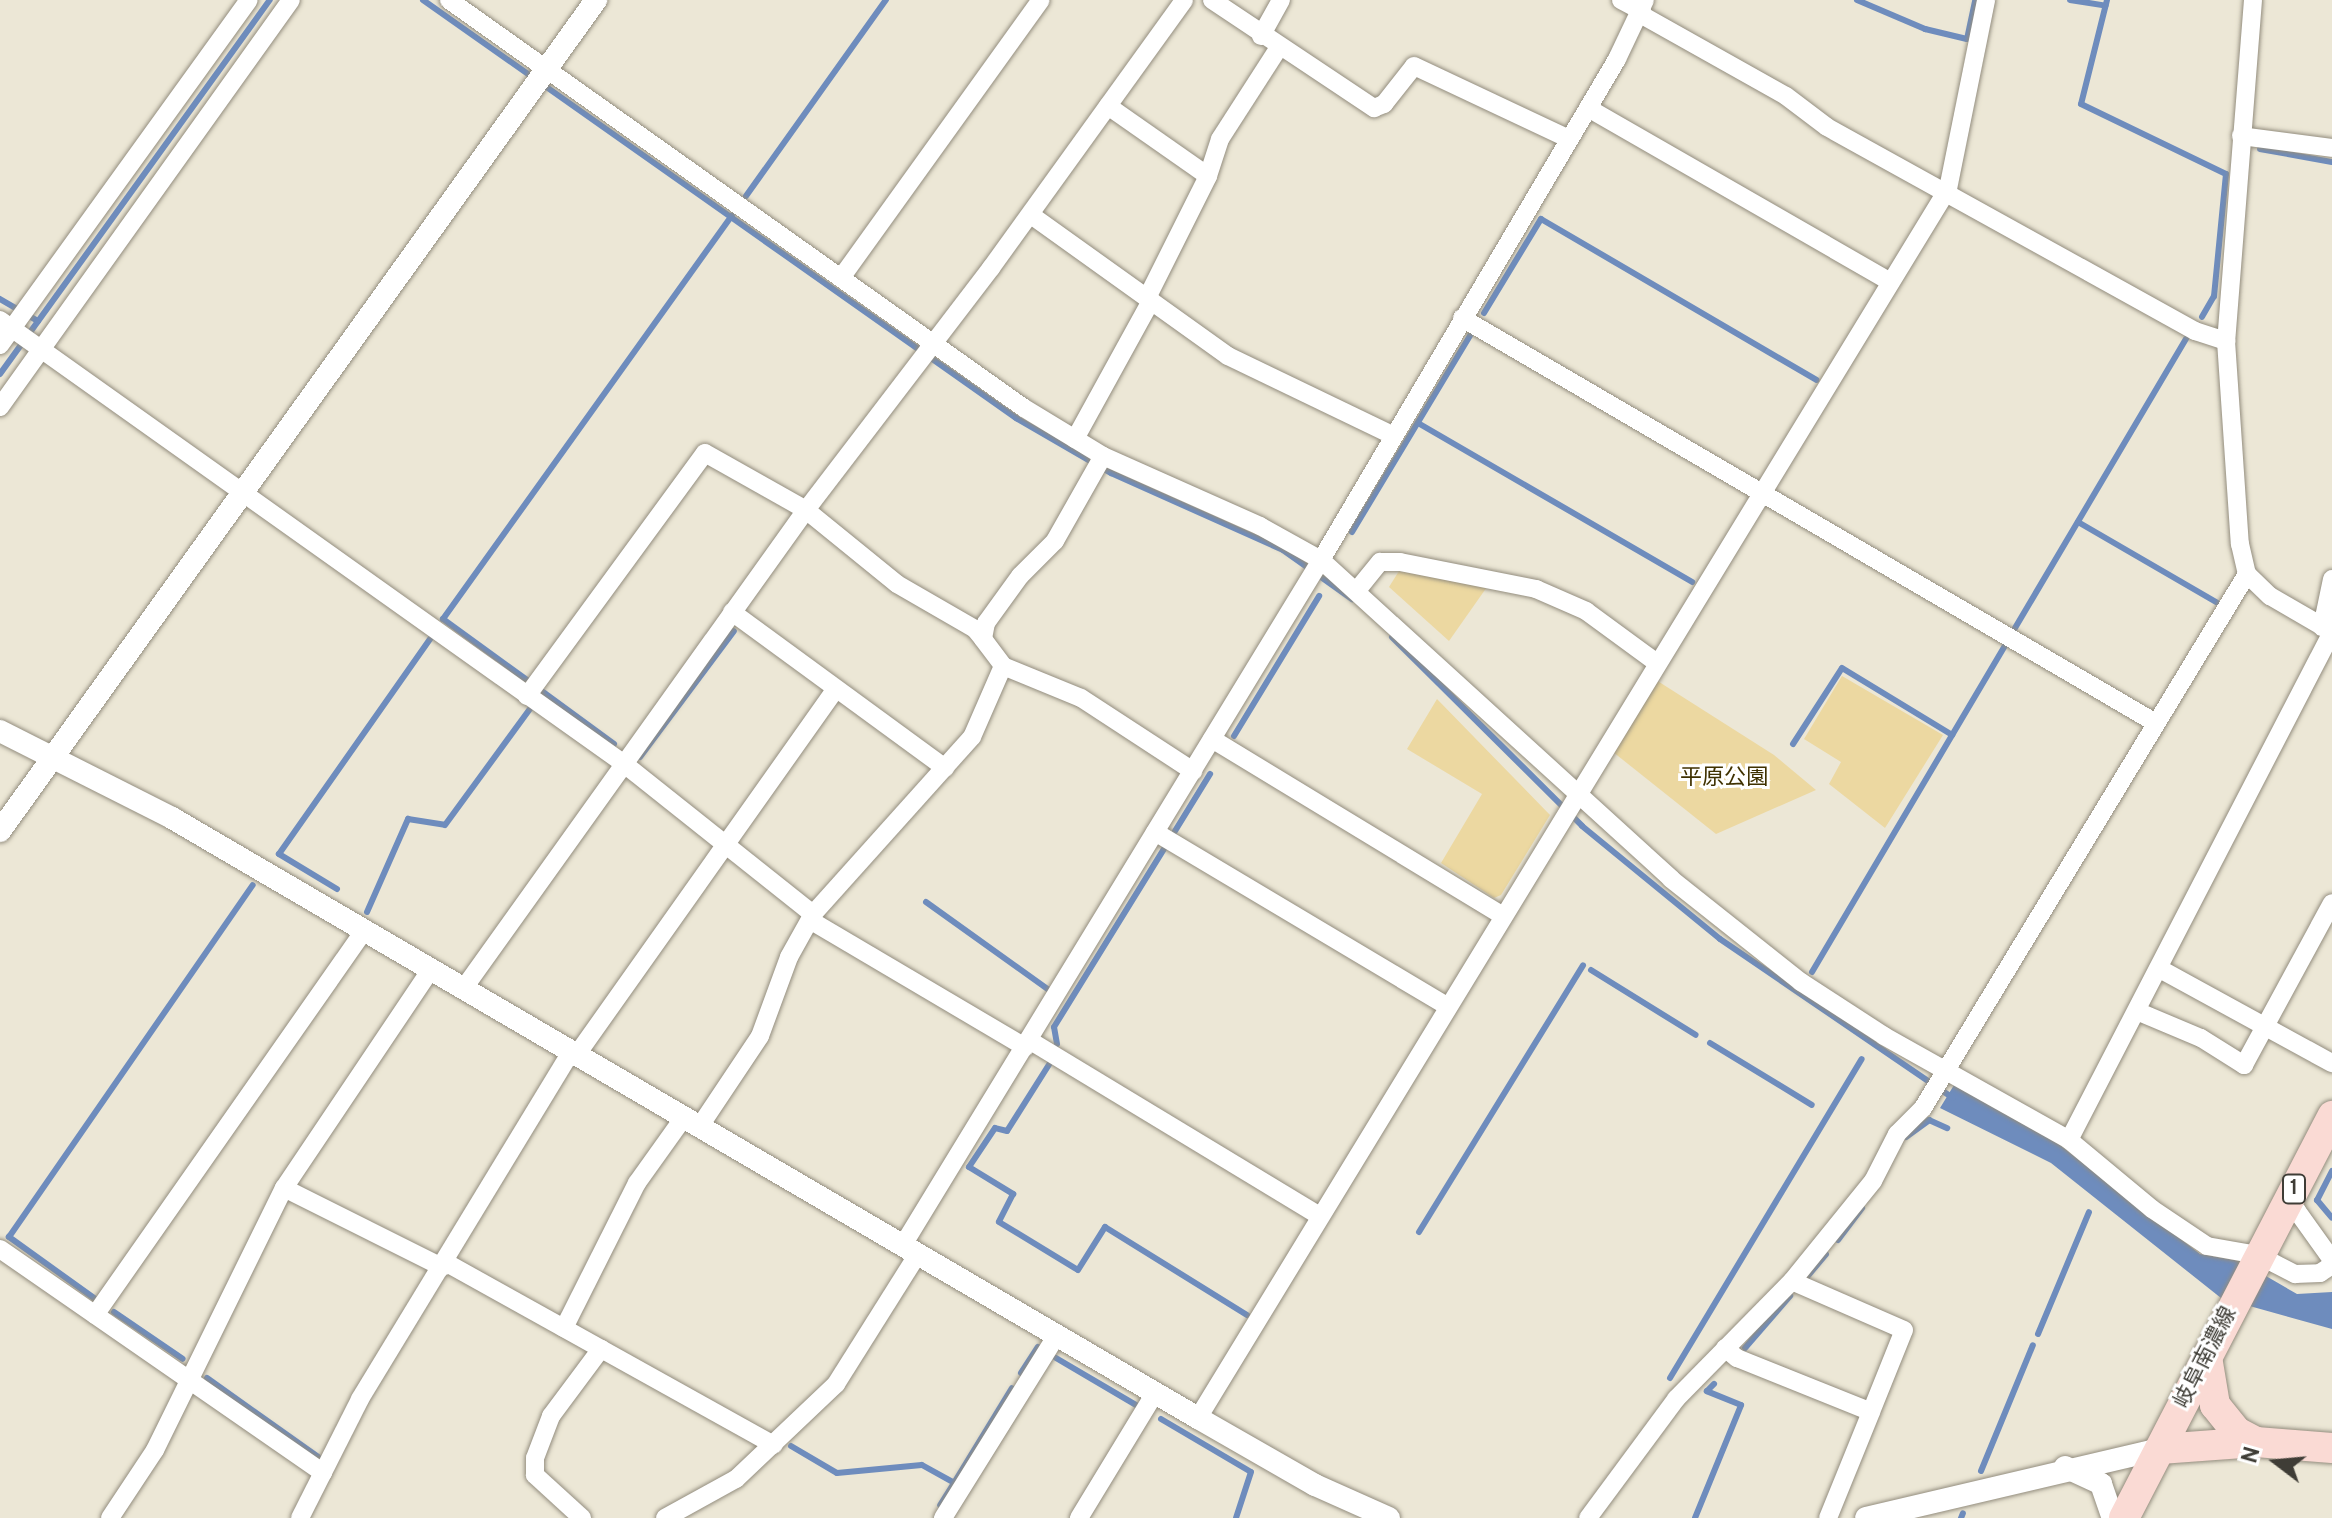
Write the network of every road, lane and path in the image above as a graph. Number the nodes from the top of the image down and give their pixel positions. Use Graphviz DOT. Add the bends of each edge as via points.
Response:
graph roads {
  1 [pos="249,0"];
  2 [pos="291,0"];
  3 [pos="449,0"];
  4 [pos="596,0"];
  5 [pos="1041,0"];
  6 [pos="1184,0"];
  7 [pos="1212,0"];
  8 [pos="1281,0"];
  9 [pos="1621,0"];
  10 [pos="1986,0"];
  11 [pos="2253,0"];
  12 [pos="1642,8"];
  13 [pos="1261,36"];
  14 [pos="1278,49"];
  15 [pos="540,77"];
  16 [pos="1108,106"];
  17 [pos="1588,108"];
  18 [pos="2241,136"];
  19 [pos="1569,139"];
  20 [pos="2332,148"];
  21 [pos="1208,176"];
  22 [pos="1948,189"];
  23 [pos="1031,215"];
  24 [pos="841,278"];
  25 [pos="1890,282"];
  26 [pos="1149,299"];
  27 [pos="1462,318"];
  28 [pos="15,320"];
  29 [pos="2226,341"];
  30 [pos="0,345"];
  31 [pos="38,348"];
  32 [pos="925,351"];
  33 [pos="0,407"];
  34 [pos="1392,435"];
  35 [pos="1075,439"];
  36 [pos="1101,459"];
  37 [pos="242,494"];
  38 [pos="1762,494"];
  39 [pos="806,510"];
  40 [pos="1319,563"];
  41 [pos="2247,574"];
  42 [pos="2332,579"];
  43 [pos="1358,589"];
  44 [pos="732,612"];
  45 [pos="2329,631"];
  46 [pos="983,639"];
  47 [pos="1657,663"];
  48 [pos="1003,666"];
  49 [pos="836,689"];
  50 [pos="527,696"];
  51 [pos="2156,723"];
  52 [pos="0,731"];
  53 [pos="1212,739"];
  54 [pos="53,756"];
  55 [pos="623,763"];
  56 [pos="945,768"];
  57 [pos="1193,771"];
  58 [pos="1575,797"];
  59 [pos="0,831"];
  60 [pos="1155,832"];
  61 [pos="728,843"];
  62 [pos="2332,903"];
  63 [pos="1503,916"];
  64 [pos="811,917"];
  65 [pos="365,929"];
  66 [pos="432,968"];
  67 [pos="2160,969"];
  68 [pos="464,988"];
  69 [pos="1448,1007"];
  70 [pos="2139,1012"];
  71 [pos="2263,1026"];
  72 [pos="1027,1043"];
  73 [pos="575,1052"];
  74 [pos="2332,1063"];
  75 [pos="1942,1073"];
  76 [pos="2332,1116"];
  77 [pos="692,1121"];
  78 [pos="2069,1140"];
  79 [pos="284,1188"];
  80 [pos="2286,1204"];
  81 [pos="1320,1216"];
  82 [pos="0,1249"];
  83 [pos="910,1250"];
  84 [pos="2256,1259"];
  85 [pos="2332,1262"];
  86 [pos="443,1264"];
  87 [pos="1792,1281"];
  88 [pos="95,1315"];
  89 [pos="564,1328"];
  90 [pos="1057,1335"];
  91 [pos="1725,1348"];
  92 [pos="601,1349"];
  93 [pos="2207,1357"];
  94 [pos="190,1379"];
  95 [pos="1155,1393"];
  96 [pos="1871,1412"];
  97 [pos="1198,1418"];
  98 [pos="2256,1442"];
  99 [pos="774,1445"];
  100 [pos="2332,1448"];
  101 [pos="2160,1449"];
  102 [pos="2065,1467"];
  103 [pos="323,1473"];
  104 [pos="696,1513"];
  105 [pos="114,1517"];
  106 [pos="300,1518"];
  107 [pos="582,1518"];
  108 [pos="665,1518"];
  109 [pos="943,1518"];
  110 [pos="1079,1518"];
  111 [pos="1389,1518"];
  112 [pos="1588,1518"];
  113 [pos="1828,1518"];
  114 [pos="1866,1518"];
  115 [pos="2113,1518"];
  116 [pos="2124,1518"];
  1 -- 28 [label="street"];
  2 -- 31 [label="street"];
  3 -- 15 [label="street"];
  4 -- 15 [label="street"];
  5 -- 24 [label="street"];
  6 -- 16 [label="street"];
  7 -- 13 [label="street"];
  8 -- 13 [label="street"];
  9 -- 12 [label="street"];
  10 -- 22 [label="street"];
  11 -- 18 [label="street"];
  12 -- 17 [label="street"];
  12 -- 22 [label="street" via="1827,127"];
  13 -- 14 [label="street"];
  14 -- 19 [label="street" via="1374,108 1384,104 1414,66"];
  14 -- 21 [label="street" via="1220,139"];
  15 -- 24 [label="street"];
  15 -- 37 [label="street"];
  16 -- 21 [label="street"];
  16 -- 23 [label="street"];
  17 -- 19 [label="street"];
  17 -- 25 [label="street"];
  18 -- 20 [label="street"];
  18 -- 29 [label="street"];
  19 -- 27 [label="street"];
  21 -- 26 [label="street"];
  22 -- 25 [label="street"];
  22 -- 29 [label="street" via="2195,331"];
  23 -- 26 [label="street"];
  23 -- 32 [label="street"];
  24 -- 32 [label="street"];
  25 -- 38 [label="street"];
  26 -- 34 [label="street" via="1228,356"];
  26 -- 35 [label="street"];
  27 -- 34 [label="street"];
  27 -- 38 [label="street"];
  28 -- 30 [label="street"];
  28 -- 31 [label="street"];
  29 -- 41 [label="street" via="2240,544"];
  31 -- 33 [label="street"];
  31 -- 37 [label="street"];
  32 -- 35 [label="street"];
  32 -- 39 [label="street"];
  34 -- 40 [label="street"];
  35 -- 36 [label="street"];
  36 -- 40 [label="street" via="1260,526"];
  36 -- 46 [label="street" via="1055,541 986,623"];
  37 -- 50 [label="street"];
  37 -- 54 [label="street"];
  38 -- 47 [label="street"];
  38 -- 51 [label="street"];
  39 -- 44 [label="street"];
  39 -- 46 [label="street" via="897,584 975,629"];
  39 -- 50 [label="street" via="705,453"];
  40 -- 43 [label="street"];
  40 -- 53 [label="street"];
  41 -- 45 [label="street" via="2270,596"];
  41 -- 51 [label="street"];
  42 -- 45 [label="street"];
  43 -- 47 [label="street" via="1380,562 1400,562 1536,589 1586,611"];
  43 -- 58 [label="street"];
  44 -- 49 [label="street"];
  44 -- 55 [label="street"];
  45 -- 67 [label="street"];
  46 -- 48 [label="street"];
  47 -- 58 [label="street"];
  48 -- 56 [label="street" via="972,737"];
  48 -- 57 [label="street" via="1081,698"];
  49 -- 56 [label="street"];
  49 -- 61 [label="street"];
  50 -- 55 [label="street"];
  51 -- 75 [label="street"];
  52 -- 54 [label="street"];
  53 -- 57 [label="street"];
  53 -- 63 [label="street"];
  54 -- 59 [label="street"];
  54 -- 65 [label="street"];
  55 -- 61 [label="street"];
  55 -- 68 [label="street"];
  56 -- 64 [label="street"];
  57 -- 60 [label="street"];
  58 -- 63 [label="street"];
  58 -- 75 [label="street" via="1801,982"];
  60 -- 69 [label="street"];
  60 -- 72 [label="street"];
  61 -- 64 [label="street"];
  61 -- 73 [label="street"];
  62 -- 71 [label="street"];
  63 -- 69 [label="street"];
  64 -- 72 [label="street"];
  64 -- 77 [label="street" via="760,1036"];
  65 -- 66 [label="street"];
  65 -- 88 [label="street"];
  66 -- 68 [label="street"];
  66 -- 79 [label="street"];
  67 -- 70 [label="street"];
  67 -- 71 [label="street"];
  68 -- 73 [label="street"];
  69 -- 81 [label="street"];
  70 -- 71 [label="street" via="2201,1038 2244,1065"];
  70 -- 78 [label="street"];
  71 -- 74 [label="street"];
  72 -- 81 [label="street"];
  72 -- 83 [label="street"];
  73 -- 77 [label="street"];
  73 -- 86 [label="street"];
  75 -- 78 [label="street" via="1997,1097"];
  75 -- 87 [label="street" via="1923,1108 1897,1134 1846,1220"];
  76 -- 80 [label="main road, 岐阜南濃線 / 1"];
  77 -- 83 [label="street"];
  77 -- 89 [label="street" via="637,1183"];
  78 -- 84 [label="street" via="2152,1209 2207,1246"];
  79 -- 86 [label="street"];
  79 -- 94 [label="street"];
  80 -- 84 [label="main road, 岐阜南濃線 / 1"];
  80 -- 85 [label="street" via="2297,1211"];
  81 -- 97 [label="street"];
  82 -- 88 [label="street"];
  83 -- 90 [label="street"];
  83 -- 99 [label="street" via="836,1384"];
  84 -- 85 [label="street" via="2295,1274 2320,1273"];
  84 -- 93 [label="main road, 岐阜南濃線 / 1"];
  86 -- 89 [label="street"];
  86 -- 103 [label="street" via="360,1399"];
  87 -- 91 [label="street"];
  87 -- 96 [label="street" via="1904,1330"];
  88 -- 94 [label="street"];
  89 -- 92 [label="street"];
  90 -- 95 [label="street"];
  90 -- 109 [label="street"];
  91 -- 96 [label="street" via="1737,1358"];
  91 -- 112 [label="street" via="1676,1399"];
  92 -- 99 [label="street"];
  92 -- 107 [label="street" via="551,1416 535,1458 535,1475"];
  93 -- 98 [label="main road" via="2215,1405 2237,1432"];
  93 -- 101 [label="main road, 岐阜南濃線 / 1"];
  94 -- 103 [label="street"];
  94 -- 105 [label="street"];
  95 -- 97 [label="street"];
  95 -- 110 [label="street"];
  96 -- 113 [label="street"];
  97 -- 111 [label="street" via="1315,1485"];
  98 -- 100 [label="main road"];
  98 -- 101 [label="main road"];
  99 -- 104 [label="street"];
  101 -- 102 [label="street"];
  101 -- 116 [label="main road, 岐阜南濃線"];
  102 -- 114 [label="street"];
  102 -- 115 [label="street" via="2101,1484"];
  103 -- 106 [label="street"];
  104 -- 108 [label="street"];
}
